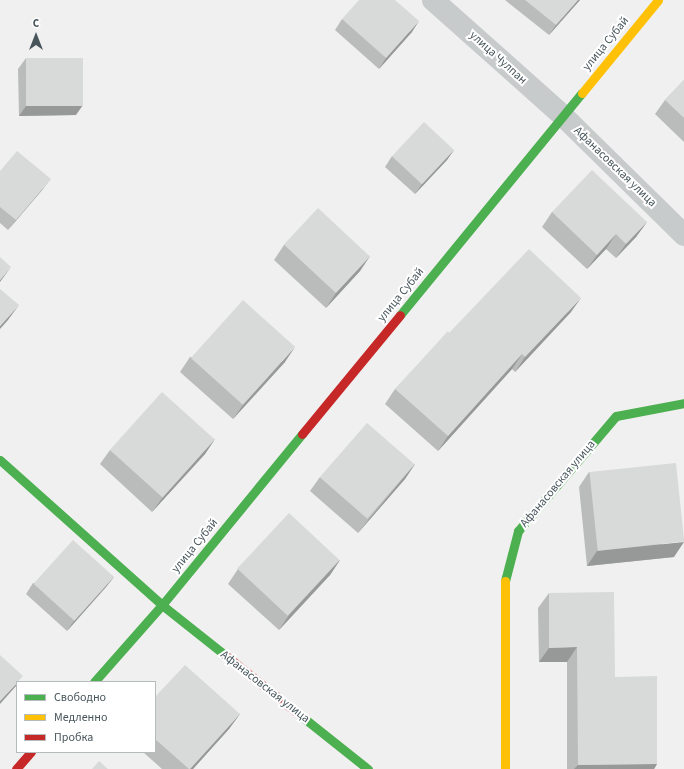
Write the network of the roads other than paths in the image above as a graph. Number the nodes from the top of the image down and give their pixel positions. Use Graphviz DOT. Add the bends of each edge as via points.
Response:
graph roads {
  1 [pos="434,0"];
  2 [pos="658,0"];
  3 [pos="562,116"];
  4 [pos="684,235"];
  5 [pos="684,402"];
  6 [pos="0,460"];
  7 [pos="162,605"];
  8 [pos="95,681"];
  9 [pos="30,753"];
  10 [pos="16,769"];
  11 [pos="368,769"];
  12 [pos="505,769"];
  1 -- 3 [label="street, улица Чулпан"];
  2 -- 3 [label="street, улица Субай"];
  3 -- 4 [label="street, Афанасовская улица"];
  3 -- 7 [label="street, улица Субай"];
  5 -- 12 [label="street, Афанасовская улица" via="616,416 518,531 505,580"];
  6 -- 7 [label="street"];
  7 -- 8 [label="street, улица Субай"];
  7 -- 11 [label="street, Афанасовская улица"];
  9 -- 10 [label="street"];
}
